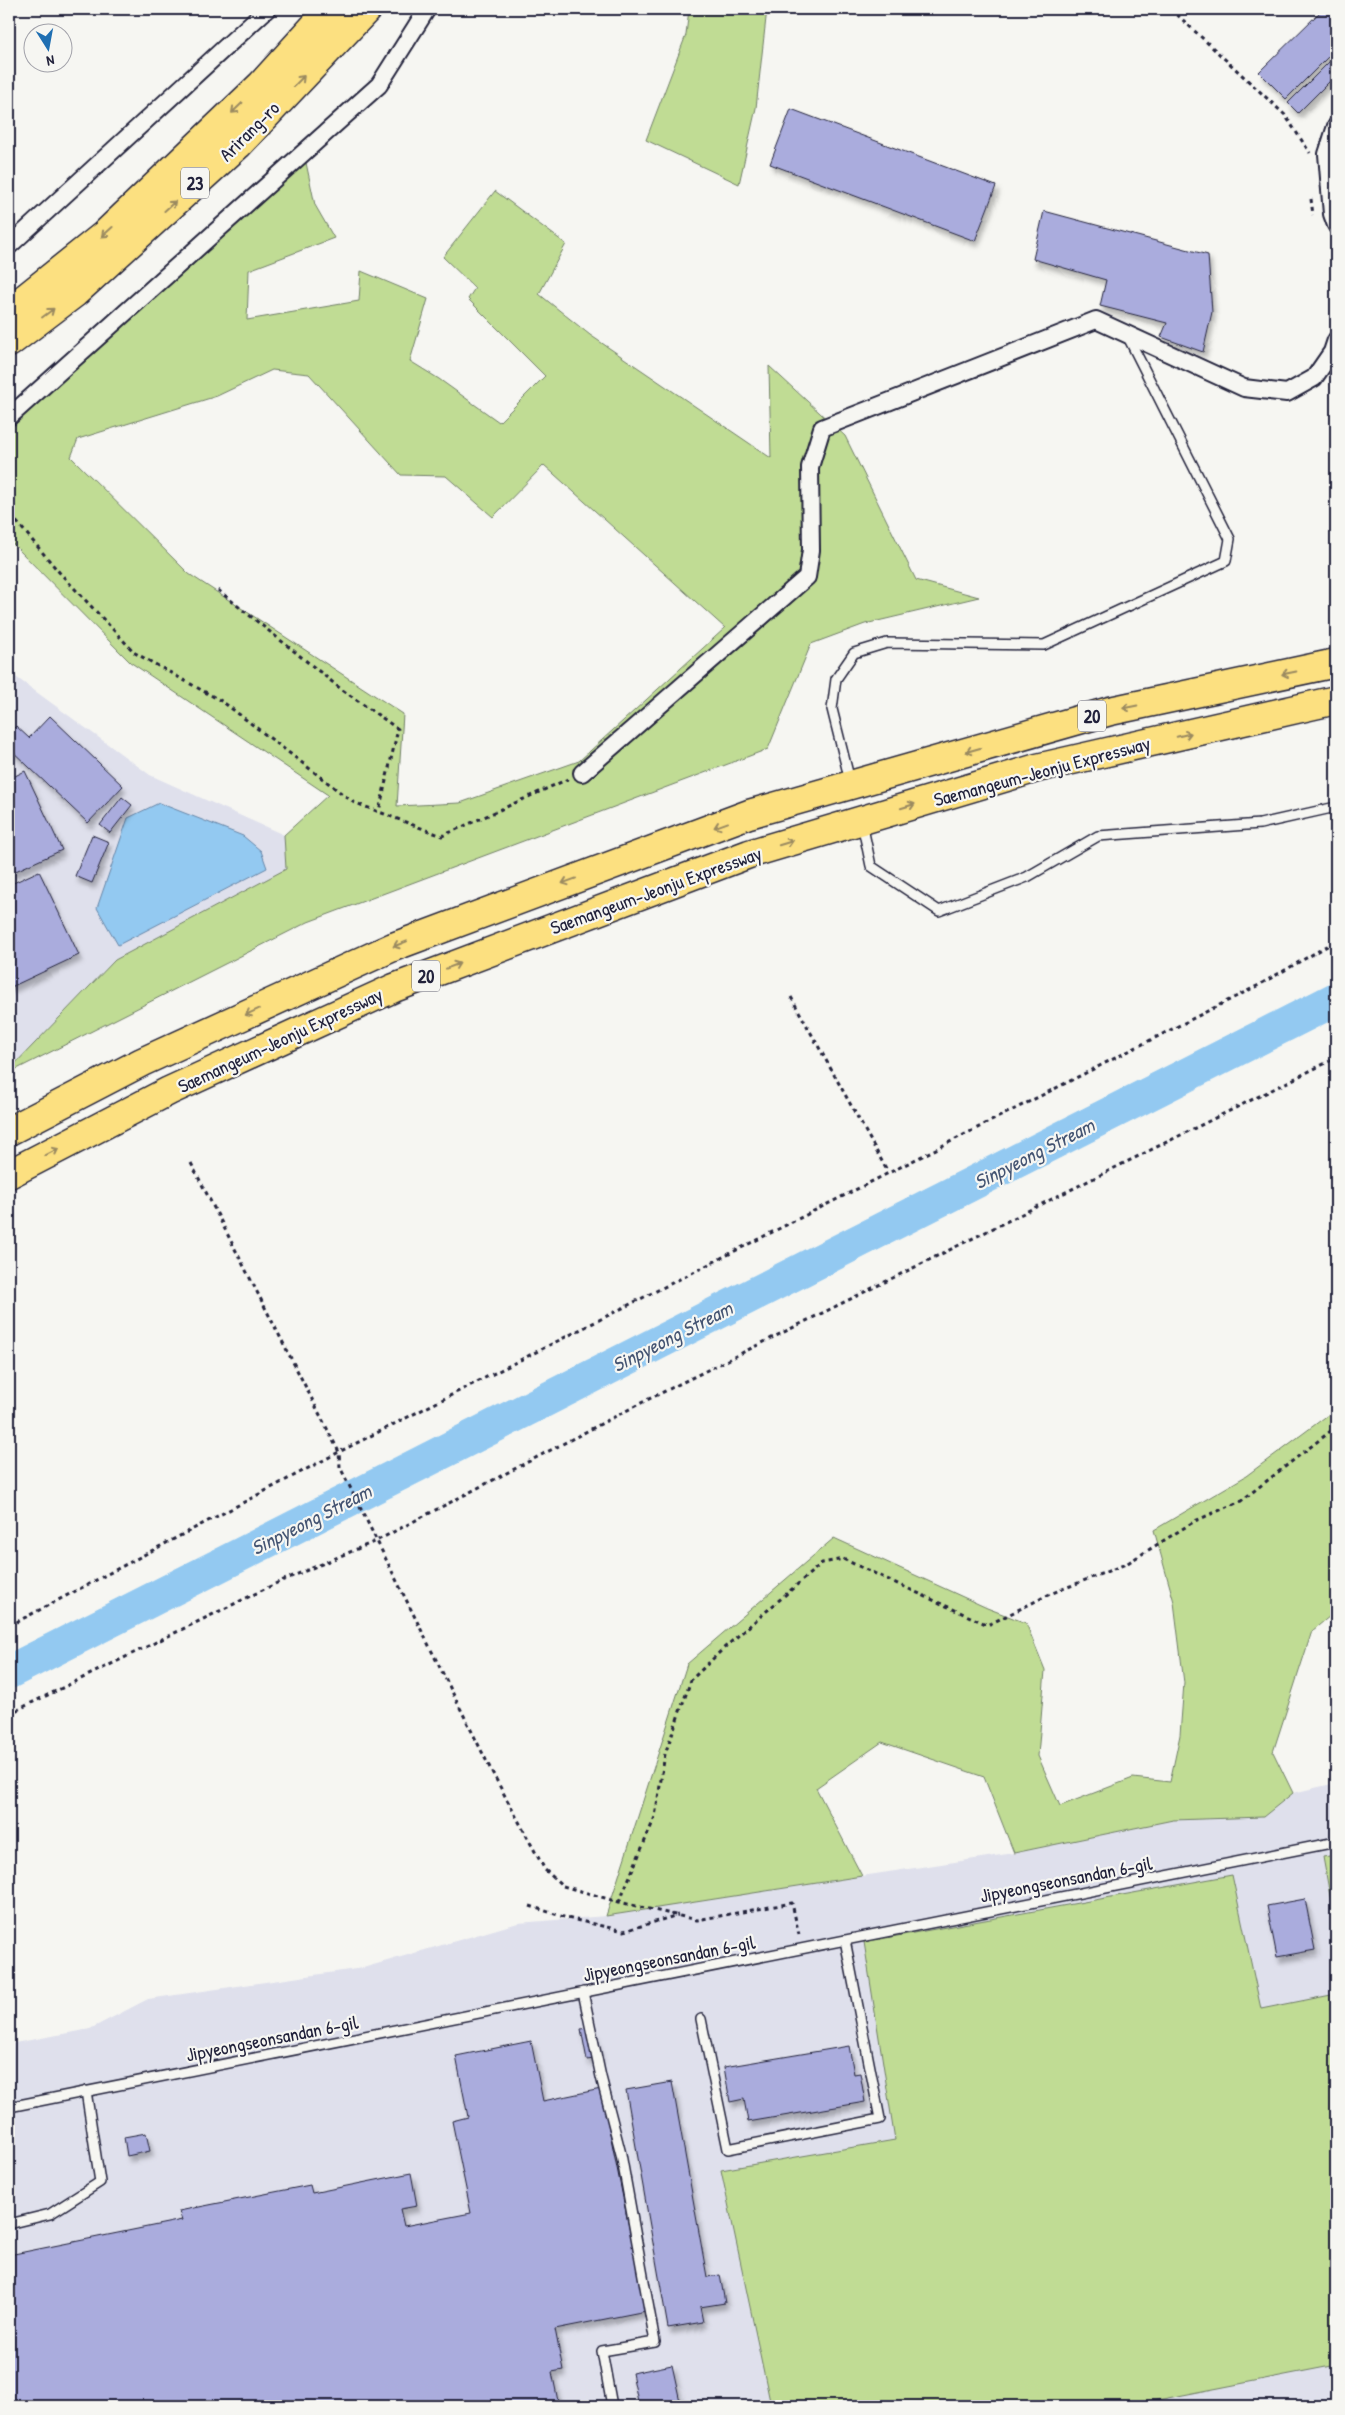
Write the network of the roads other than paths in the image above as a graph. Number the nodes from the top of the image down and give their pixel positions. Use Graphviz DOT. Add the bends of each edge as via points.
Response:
graph roads {
  1 [pos="267,9"];
  2 [pos="330,9"];
  3 [pos="368,9"];
  4 [pos="427,9"];
  5 [pos="1336,126"];
  6 [pos="1336,225"];
  7 [pos="9,246"];
  8 [pos="9,312"];
  9 [pos="1127,334"];
  10 [pos="1336,340"];
  11 [pos="9,343"];
  12 [pos="9,417"];
  13 [pos="1336,663"];
  14 [pos="1336,700"];
  15 [pos="582,772"];
  16 [pos="851,785"];
  17 [pos="1336,807"];
  18 [pos="861,820"];
  19 [pos="9,1131"];
  20 [pos="9,1174"];
  21 [pos="1336,1842"];
  22 [pos="845,1940"];
  23 [pos="583,1992"];
  24 [pos="701,2019"];
  25 [pos="86,2091"];
  26 [pos="9,2107"];
  27 [pos="9,2224"];
  28 [pos="612,2406"];
  1 -- 7 [label="street"];
  2 -- 8 [label="highway, Arirang-ro / 23, one-way" via="262,84 104,235"];
  11 -- 3 [label="highway, Arirang-ro / 23, one-way" via="75,292 238,145"];
  4 -- 12 [label="street" via="379,85"];
  5 -- 6 [label="street" via="1327,154 1332,214"];
  9 -- 10 [label="street" via="1244,388 1287,394 1314,378 1332,352"];
  9 -- 15 [label="street" via="1096,320 822,428 810,467 811,550 807,578"];
  9 -- 16 [label="lane" via="1230,539 1226,561 1044,645 886,643 854,653 836,679 832,709"];
  13 -- 16 [label="highway, Saemangeum-Jeonju Expressway / 20, one-way" via="1110,711"];
  18 -- 14 [label="highway, Saemangeum-Jeonju Expressway / 20, one-way" via="1037,768"];
  16 -- 19 [label="highway, Saemangeum-Jeonju Expressway / 20, one-way" via="749,814 393,947 142,1062"];
  17 -- 18 [label="lane" via="1260,824 1098,836 1027,877 939,911 872,866"];
  20 -- 18 [label="highway, Saemangeum-Jeonju Expressway / 20, one-way" via="169,1091 394,988 749,854"];
  21 -- 22 [label="lane, Jipyeongseonsandan 6-gil"];
  22 -- 23 [label="lane, Jipyeongseonsandan 6-gil"];
  22 -- 24 [label="lane" via="880,2119 728,2149"];
  23 -- 25 [label="lane, Jipyeongseonsandan 6-gil"];
  23 -- 28 [label="lane" via="621,2154 655,2342 602,2351"];
  25 -- 26 [label="lane, Jipyeongseonsandan 6-gil"];
  25 -- 27 [label="lane" via="100,2182 50,2214"];
}
